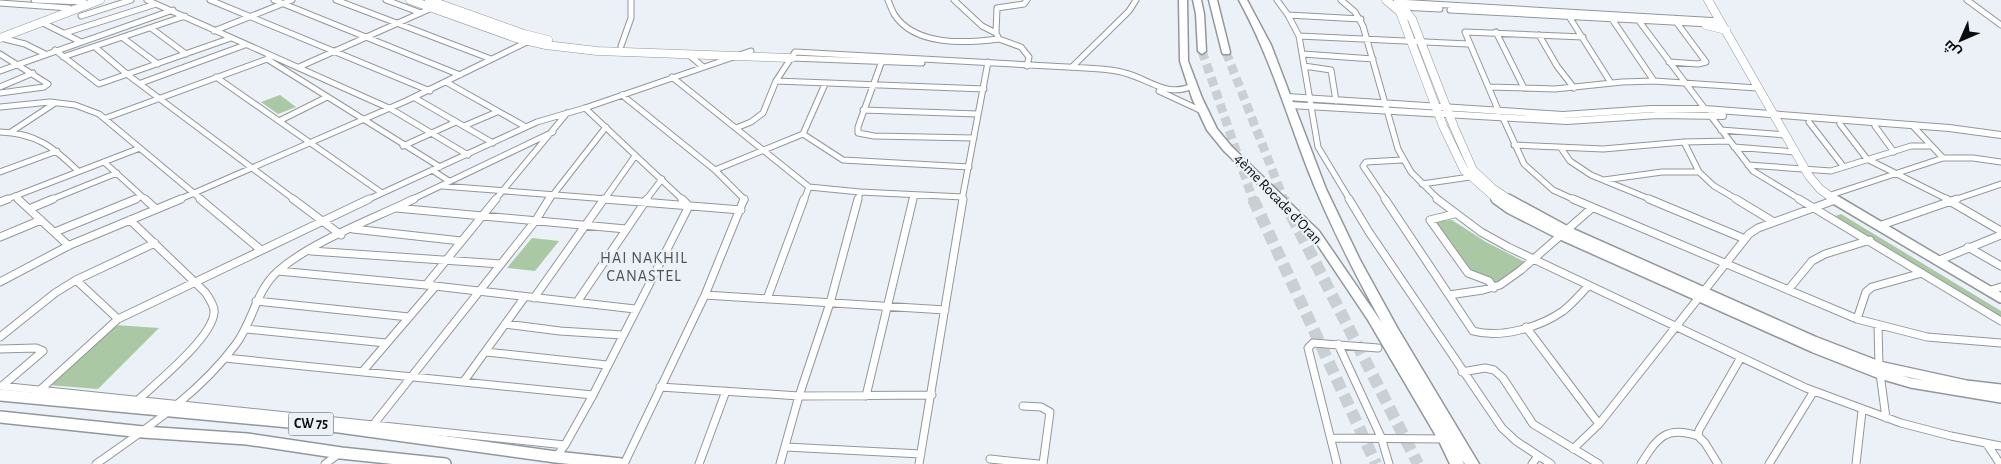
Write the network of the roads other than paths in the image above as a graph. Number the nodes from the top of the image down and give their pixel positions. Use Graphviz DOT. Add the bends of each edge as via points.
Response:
graph roads {
  1 [pos="6,0"];
  2 [pos="34,0"];
  3 [pos="100,0"];
  4 [pos="131,0"];
  5 [pos="147,0"];
  6 [pos="210,0"];
  7 [pos="274,0"];
  8 [pos="292,0"];
  9 [pos="336,0"];
  10 [pos="386,0"];
  11 [pos="410,0"];
  12 [pos="429,0"];
  13 [pos="631,0"];
  14 [pos="888,0"];
  15 [pos="954,0"];
  16 [pos="1028,0"];
  17 [pos="1136,0"];
  18 [pos="1183,0"];
  19 [pos="1197,0"];
  20 [pos="1213,0"];
  21 [pos="1243,0"];
  22 [pos="1277,0"];
  23 [pos="1341,0"];
  24 [pos="1708,0"];
  25 [pos="1967,0"];
  26 [pos="87,1"];
  27 [pos="0,3"];
  28 [pos="1394,3"];
  29 [pos="156,4"];
  30 [pos="283,4"];
  31 [pos="440,4"];
  32 [pos="432,8"];
  33 [pos="70,9"];
  34 [pos="173,10"];
  35 [pos="421,13"];
  36 [pos="1567,14"];
  37 [pos="1288,15"];
  38 [pos="81,16"];
  39 [pos="186,16"];
  40 [pos="251,16"];
  41 [pos="1991,18"];
  42 [pos="2001,18"];
  43 [pos="1361,19"];
  44 [pos="1612,19"];
  45 [pos="1639,21"];
  46 [pos="1720,21"];
  47 [pos="41,22"];
  48 [pos="398,23"];
  49 [pos="1677,23"];
  50 [pos="94,24"];
  51 [pos="1706,25"];
  52 [pos="2001,25"];
  53 [pos="151,28"];
  54 [pos="1726,30"];
  55 [pos="214,31"];
  56 [pos="1496,32"];
  57 [pos="65,33"];
  58 [pos="996,34"];
  59 [pos="1539,34"];
  60 [pos="1299,36"];
  61 [pos="0,37"];
  62 [pos="365,37"];
  63 [pos="537,37"];
  64 [pos="1583,37"];
  65 [pos="123,38"];
  66 [pos="232,38"];
  67 [pos="999,39"];
  68 [pos="1366,39"];
  69 [pos="1417,41"];
  70 [pos="81,42"];
  71 [pos="528,42"];
  72 [pos="1468,44"];
  73 [pos="245,45"];
  74 [pos="621,46"];
  75 [pos="95,47"];
  76 [pos="55,50"];
  77 [pos="751,50"];
  78 [pos="1202,51"];
  79 [pos="332,52"];
  80 [pos="1226,52"];
  81 [pos="688,53"];
  82 [pos="45,54"];
  83 [pos="186,54"];
  84 [pos="739,54"];
  85 [pos="1303,54"];
  86 [pos="1,55"];
  87 [pos="793,55"];
  88 [pos="63,56"];
  89 [pos="274,56"];
  90 [pos="267,59"];
  91 [pos="491,59"];
  92 [pos="882,59"];
  93 [pos="1373,59"];
  94 [pos="1669,62"];
  95 [pos="18,63"];
  96 [pos="158,64"];
  97 [pos="987,64"];
  98 [pos="702,66"];
  99 [pos="1027,66"];
  100 [pos="1304,66"];
  101 [pos="299,67"];
  102 [pos="1072,67"];
  103 [pos="0,71"];
  104 [pos="33,72"];
  105 [pos="128,74"];
  106 [pos="460,75"];
  107 [pos="216,77"];
  108 [pos="672,77"];
  109 [pos="1136,78"];
  110 [pos="776,81"];
  111 [pos="1654,81"];
  112 [pos="446,82"];
  113 [pos="1684,82"];
  114 [pos="141,83"];
  115 [pos="1611,83"];
  116 [pos="825,84"];
  117 [pos="873,85"];
  118 [pos="1192,86"];
  119 [pos="0,87"];
  120 [pos="1489,87"];
  121 [pos="1524,88"];
  122 [pos="1574,88"];
  123 [pos="1757,88"];
  124 [pos="984,89"];
  125 [pos="430,90"];
  126 [pos="0,93"];
  127 [pos="622,95"];
  128 [pos="327,97"];
  129 [pos="161,98"];
  130 [pos="414,98"];
  131 [pos="1288,101"];
  132 [pos="1336,101"];
  133 [pos="56,102"];
  134 [pos="1311,102"];
  135 [pos="0,107"];
  136 [pos="585,108"];
  137 [pos="1386,108"];
  138 [pos="391,109"];
  139 [pos="1704,109"];
  140 [pos="864,110"];
  141 [pos="1203,111"];
  142 [pos="1444,111"];
  143 [pos="497,112"];
  144 [pos="1499,112"];
  145 [pos="567,113"];
  146 [pos="978,114"];
  147 [pos="1710,115"];
  148 [pos="1774,117"];
  149 [pos="106,118"];
  150 [pos="1503,118"];
  151 [pos="364,120"];
  152 [pos="279,121"];
  153 [pos="456,122"];
  154 [pos="1809,122"];
  155 [pos="1840,124"];
  156 [pos="464,126"];
  157 [pos="1875,126"];
  158 [pos="526,127"];
  159 [pos="606,127"];
  160 [pos="1914,127"];
  161 [pos="736,128"];
  162 [pos="1721,130"];
  163 [pos="0,132"];
  164 [pos="11,132"];
  165 [pos="553,132"];
  166 [pos="432,133"];
  167 [pos="803,134"];
  168 [pos="1785,135"];
  169 [pos="2001,137"];
  170 [pos="974,138"];
  171 [pos="1729,141"];
  172 [pos="310,142"];
  173 [pos="1684,142"];
  174 [pos="493,143"];
  175 [pos="1514,145"];
  176 [pos="403,146"];
  177 [pos="1931,146"];
  178 [pos="1734,147"];
  179 [pos="140,148"];
  180 [pos="1561,148"];
  181 [pos="762,149"];
  182 [pos="57,151"];
  183 [pos="1794,152"];
  184 [pos="1894,152"];
  185 [pos="468,155"];
  186 [pos="635,156"];
  187 [pos="1943,158"];
  188 [pos="1867,159"];
  189 [pos="1402,160"];
  190 [pos="104,162"];
  191 [pos="2001,162"];
  192 [pos="1748,165"];
  193 [pos="1843,166"];
  194 [pos="253,167"];
  195 [pos="440,167"];
  196 [pos="970,167"];
  197 [pos="432,170"];
  198 [pos="714,170"];
  199 [pos="1805,170"];
  200 [pos="78,171"];
  201 [pos="0,172"];
  202 [pos="1699,172"];
  203 [pos="117,174"];
  204 [pos="1898,174"];
  205 [pos="1470,177"];
  206 [pos="662,179"];
  207 [pos="1604,180"];
  208 [pos="448,181"];
  209 [pos="1422,184"];
  210 [pos="2001,184"];
  211 [pos="441,186"];
  212 [pos="809,187"];
  213 [pos="503,191"];
  214 [pos="382,192"];
  215 [pos="860,192"];
  216 [pos="192,194"];
  217 [pos="914,195"];
  218 [pos="15,196"];
  219 [pos="141,196"];
  220 [pos="552,196"];
  221 [pos="963,197"];
  222 [pos="1831,198"];
  223 [pos="604,200"];
  224 [pos="1950,201"];
  225 [pos="0,202"];
  226 [pos="643,203"];
  227 [pos="689,206"];
  228 [pos="395,208"];
  229 [pos="1592,208"];
  230 [pos="1814,208"];
  231 [pos="29,209"];
  232 [pos="156,209"];
  233 [pos="741,210"];
  234 [pos="1454,214"];
  235 [pos="483,216"];
  236 [pos="41,220"];
  237 [pos="130,220"];
  238 [pos="536,220"];
  239 [pos="323,221"];
  240 [pos="1774,222"];
  241 [pos="586,225"];
  242 [pos="1878,226"];
  243 [pos="626,228"];
  244 [pos="352,229"];
  245 [pos="2001,231"];
  246 [pos="55,232"];
  247 [pos="1564,233"];
  248 [pos="341,235"];
  249 [pos="2001,235"];
  250 [pos="0,238"];
  251 [pos="1745,239"];
  252 [pos="1870,240"];
  253 [pos="461,241"];
  254 [pos="155,244"];
  255 [pos="69,246"];
  256 [pos="1968,247"];
  257 [pos="261,250"];
  258 [pos="311,251"];
  259 [pos="1533,259"];
  260 [pos="447,260"];
  261 [pos="1937,261"];
  262 [pos="501,264"];
  263 [pos="1726,264"];
  264 [pos="2001,266"];
  265 [pos="278,271"];
  266 [pos="1922,272"];
  267 [pos="76,280"];
  268 [pos="0,282"];
  269 [pos="196,282"];
  270 [pos="426,286"];
  271 [pos="1588,286"];
  272 [pos="2001,287"];
  273 [pos="434,288"];
  274 [pos="1494,288"];
  275 [pos="1788,290"];
  276 [pos="1988,291"];
  277 [pos="478,292"];
  278 [pos="1449,294"];
  279 [pos="1702,294"];
  280 [pos="705,295"];
  281 [pos="524,298"];
  282 [pos="534,298"];
  283 [pos="2001,298"];
  284 [pos="767,300"];
  285 [pos="256,301"];
  286 [pos="577,302"];
  287 [pos="830,303"];
  288 [pos="887,306"];
  289 [pos="635,309"];
  290 [pos="945,310"];
  291 [pos="408,316"];
  292 [pos="118,319"];
  293 [pos="1856,319"];
  294 [pos="2001,321"];
  295 [pos="504,324"];
  296 [pos="1878,326"];
  297 [pos="1526,327"];
  298 [pos="1675,328"];
  299 [pos="246,329"];
  300 [pos="622,335"];
  301 [pos="0,337"];
  302 [pos="386,343"];
  303 [pos="2001,343"];
  304 [pos="1338,344"];
  305 [pos="0,348"];
  306 [pos="1378,348"];
  307 [pos="486,352"];
  308 [pos="225,358"];
  309 [pos="1740,359"];
  310 [pos="607,365"];
  311 [pos="1880,370"];
  312 [pos="363,371"];
  313 [pos="1462,372"];
  314 [pos="413,376"];
  315 [pos="464,381"];
  316 [pos="660,387"];
  317 [pos="1,389"];
  318 [pos="40,390"];
  319 [pos="2001,390"];
  320 [pos="726,391"];
  321 [pos="1814,391"];
  322 [pos="593,395"];
  323 [pos="932,395"];
  324 [pos="799,396"];
  325 [pos="866,396"];
  326 [pos="2001,398"];
  327 [pos="138,400"];
  328 [pos="1023,406"];
  329 [pos="174,408"];
  330 [pos="1862,411"];
  331 [pos="0,417"];
  332 [pos="1886,418"];
  333 [pos="1599,424"];
  334 [pos="372,427"];
  335 [pos="142,432"];
  336 [pos="1698,436"];
  337 [pos="1331,438"];
  338 [pos="1382,438"];
  339 [pos="1445,439"];
  340 [pos="1987,444"];
  341 [pos="565,445"];
  342 [pos="2001,446"];
  343 [pos="786,447"];
  344 [pos="1573,449"];
  345 [pos="341,453"];
  346 [pos="921,454"];
  347 [pos="1538,456"];
  348 [pos="556,457"];
  349 [pos="990,459"];
  350 [pos="96,464"];
  351 [pos="326,464"];
  352 [pos="445,464"];
  353 [pos="622,464"];
  354 [pos="699,464"];
  355 [pos="780,464"];
  356 [pos="920,464"];
  357 [pos="1038,464"];
  358 [pos="1043,464"];
  359 [pos="1337,464"];
  360 [pos="1389,464"];
  361 [pos="1457,464"];
  362 [pos="1472,464"];
  363 [pos="1532,464"];
  364 [pos="1551,464"];
  365 [pos="1599,464"];
  366 [pos="1640,464"];
  367 [pos="1718,464"];
  368 [pos="1724,464"];
  369 [pos="1769,464"];
  370 [pos="1856,464"];
  371 [pos="2000,464"];
  1 -- 27 [label="street"];
  2 -- 26 [label="street"];
  3 -- 33 [label="main road"];
  4 -- 38 [label="street"];
  5 -- 29 [label="street"];
  6 -- 40 [label="street"];
  7 -- 30 [label="street"];
  8 -- 30 [label="street"];
  9 -- 48 [label="street"];
  10 -- 35 [label="street"];
  11 -- 32 [label="main road"];
  12 -- 31 [label="main road"];
  13 -- 74 [label="street" via="632,18"];
  14 -- 67 [label="street" via="899,22 912,31 944,39"];
  15 -- 58 [label="street" via="982,26"];
  16 -- 58 [label="street" via="1024,4 997,8"];
  17 -- 102 [label="street" via="1130,11"];
  18 -- 118 [label="highway, 4ème Rocade d'Oran" via="1184,61"];
  19 -- 78 [label="highway"];
  20 -- 80 [label="highway"];
  21 -- 131 [label="highway, 4ème Rocade d'Oran" via="1264,38"];
  22 -- 37 [label="street"];
  23 -- 43 [label="street"];
  24 -- 46 [label="main road"];
  25 -- 41 [label="street"];
  26 -- 33 [label="main road"];
  27 -- 33 [label="street"];
  28 -- 36 [label="street"];
  28 -- 69 [label="main road"];
  29 -- 34 [label="street"];
  29 -- 50 [label="street"];
  30 -- 40 [label="street"];
  30 -- 62 [label="street"];
  31 -- 32 [label="street"];
  31 -- 63 [label="main road"];
  32 -- 35 [label="street"];
  32 -- 71 [label="main road"];
  33 -- 38 [label="street"];
  33 -- 47 [label="main road"];
  33 -- 61 [label="main road"];
  34 -- 39 [label="street"];
  34 -- 70 [label="street"];
  35 -- 48 [label="street"];
  36 -- 44 [label="street"];
  36 -- 46 [label="street"];
  36 -- 64 [label="street"];
  37 -- 43 [label="street"];
  37 -- 60 [label="street"];
  38 -- 50 [label="street"];
  39 -- 53 [label="street"];
  39 -- 55 [label="street"];
  40 -- 55 [label="street"];
  40 -- 79 [label="street"];
  41 -- 42 [label="street"];
  41 -- 52 [label="street"];
  43 -- 68 [label="street"];
  44 -- 45 [label="street"];
  44 -- 111 [label="street"];
  45 -- 49 [label="street"];
  45 -- 94 [label="street"];
  46 -- 51 [label="street"];
  46 -- 54 [label="main road"];
  47 -- 57 [label="street"];
  47 -- 61 [label="main road"];
  48 -- 62 [label="street"];
  48 -- 91 [label="street"];
  49 -- 51 [label="street"];
  49 -- 94 [label="street" via="1706,62"];
  50 -- 57 [label="street"];
  51 -- 54 [label="main road"];
  53 -- 65 [label="street"];
  53 -- 83 [label="street"];
  54 -- 123 [label="main road"];
  55 -- 66 [label="street"];
  56 -- 59 [label="street"];
  56 -- 72 [label="street" via="1465,31"];
  56 -- 121 [label="street"];
  57 -- 70 [label="street"];
  58 -- 67 [label="street"];
  59 -- 64 [label="street"];
  59 -- 122 [label="street"];
  60 -- 68 [label="street"];
  60 -- 85 [label="street"];
  61 -- 82 [label="street"];
  62 -- 79 [label="street"];
  62 -- 106 [label="street"];
  63 -- 71 [label="street"];
  63 -- 74 [label="main road"];
  64 -- 115 [label="street"];
  65 -- 75 [label="street"];
  65 -- 96 [label="street"];
  66 -- 73 [label="street"];
  66 -- 83 [label="street"];
  67 -- 99 [label="street" via="1021,47 1029,57"];
  68 -- 69 [label="street"];
  68 -- 93 [label="street"];
  69 -- 72 [label="street"];
  69 -- 142 [label="main road"];
  70 -- 76 [label="street"];
  71 -- 81 [label="main road" via="580,50"];
  71 -- 91 [label="street"];
  72 -- 120 [label="street"];
  73 -- 89 [label="street"];
  73 -- 114 [label="street"];
  74 -- 77 [label="main road"];
  75 -- 88 [label="street"];
  75 -- 105 [label="street"];
  76 -- 82 [label="street"];
  76 -- 88 [label="street"];
  77 -- 84 [label="street"];
  77 -- 87 [label="main road"];
  79 -- 101 [label="street"];
  79 -- 125 [label="street"];
  81 -- 84 [label="main road"];
  81 -- 98 [label="street"];
  82 -- 95 [label="street"];
  83 -- 96 [label="street"];
  84 -- 87 [label="main road"];
  84 -- 98 [label="street"];
  85 -- 93 [label="street"];
  85 -- 100 [label="street"];
  86 -- 95 [label="street"];
  87 -- 92 [label="street"];
  87 -- 110 [label="street"];
  88 -- 105 [label="street" via="99,84"];
  89 -- 90 [label="street"];
  89 -- 101 [label="street"];
  90 -- 107 [label="street"];
  90 -- 128 [label="street"];
  91 -- 106 [label="street"];
  92 -- 97 [label="street"];
  92 -- 117 [label="street"];
  93 -- 137 [label="street"];
  94 -- 113 [label="street"];
  95 -- 103 [label="street"];
  95 -- 104 [label="street"];
  96 -- 105 [label="street"];
  97 -- 99 [label="street"];
  97 -- 124 [label="street"];
  98 -- 108 [label="street"];
  99 -- 102 [label="street"];
  99 -- 109 [label="street"];
  100 -- 132 [label="street" via="1331,70"];
  100 -- 134 [label="street"];
  101 -- 138 [label="street"];
  102 -- 109 [label="street" via="1120,71"];
  104 -- 119 [label="street"];
  104 -- 126 [label="street" via="48,85"];
  105 -- 114 [label="street"];
  106 -- 112 [label="street"];
  107 -- 129 [label="street"];
  107 -- 152 [label="street"];
  108 -- 127 [label="street"];
  108 -- 161 [label="street"];
  109 -- 118 [label="street" via="1171,91 1181,92"];
  109 -- 141 [label="street"];
  110 -- 116 [label="street"];
  110 -- 161 [label="street" via="759,118"];
  111 -- 113 [label="street"];
  111 -- 115 [label="street"];
  112 -- 125 [label="street"];
  112 -- 143 [label="street"];
  113 -- 123 [label="street"];
  113 -- 139 [label="street"];
  114 -- 129 [label="street"];
  115 -- 122 [label="street"];
  116 -- 117 [label="street"];
  116 -- 167 [label="street"];
  117 -- 124 [label="street"];
  117 -- 140 [label="street"];
  118 -- 141 [label="highway, 4ème Rocade d'Oran"];
  120 -- 121 [label="street"];
  120 -- 144 [label="street"];
  121 -- 122 [label="street"];
  123 -- 148 [label="main road"];
  124 -- 146 [label="street"];
  125 -- 130 [label="street"];
  127 -- 136 [label="street"];
  127 -- 198 [label="street"];
  128 -- 151 [label="street"];
  128 -- 152 [label="street"];
  129 -- 149 [label="street"];
  129 -- 194 [label="street"];
  130 -- 138 [label="street"];
  130 -- 153 [label="street"];
  131 -- 134 [label="street"];
  131 -- 362 [label="highway, 4ème Rocade d'Oran" via="1321,190 1384,316"];
  132 -- 134 [label="street"];
  132 -- 137 [label="street"];
  133 -- 135 [label="street"];
  133 -- 149 [label="street" via="88,108"];
  133 -- 164 [label="street"];
  134 -- 137 [label="street"];
  134 -- 313 [label="street" via="1318,147 1368,232"];
  136 -- 145 [label="street"];
  136 -- 159 [label="street"];
  137 -- 142 [label="street"];
  137 -- 189 [label="street"];
  138 -- 151 [label="street"];
  138 -- 166 [label="street"];
  139 -- 144 [label="street" via="1650,109 1581,115"];
  139 -- 148 [label="street"];
  140 -- 146 [label="street"];
  140 -- 170 [label="street" via="857,130 865,135"];
  141 -- 339 [label="highway, 4ème Rocade d'Oran" via="1212,130 1228,149 1315,233 1373,318"];
  142 -- 144 [label="street"];
  142 -- 150 [label="street"];
  142 -- 205 [label="main road" via="1450,144"];
  142 -- 247 [label="main road" via="1473,170 1514,203"];
  143 -- 156 [label="street"];
  143 -- 158 [label="street"];
  145 -- 158 [label="street"];
  145 -- 165 [label="street"];
  146 -- 170 [label="street"];
  147 -- 148 [label="street"];
  147 -- 150 [label="street" via="1574,121"];
  147 -- 162 [label="street"];
  148 -- 154 [label="street"];
  148 -- 160 [label="street"];
  148 -- 168 [label="main road"];
  149 -- 179 [label="street"];
  150 -- 175 [label="street"];
  151 -- 172 [label="street"];
  151 -- 176 [label="street"];
  152 -- 172 [label="street"];
  153 -- 156 [label="street"];
  153 -- 166 [label="street"];
  154 -- 155 [label="street"];
  154 -- 193 [label="street"];
  155 -- 157 [label="street"];
  155 -- 188 [label="street"];
  156 -- 174 [label="street"];
  157 -- 160 [label="street"];
  157 -- 184 [label="street"];
  158 -- 174 [label="street"];
  159 -- 186 [label="street"];
  159 -- 220 [label="street"];
  160 -- 169 [label="street"];
  160 -- 177 [label="street"];
  161 -- 181 [label="street"];
  162 -- 168 [label="street"];
  162 -- 171 [label="street"];
  163 -- 164 [label="street"];
  164 -- 182 [label="street" via="41,139"];
  165 -- 208 [label="street"];
  165 -- 213 [label="street"];
  166 -- 176 [label="street"];
  166 -- 185 [label="street"];
  167 -- 181 [label="street"];
  167 -- 196 [label="street" via="843,160"];
  168 -- 183 [label="main road"];
  170 -- 196 [label="street"];
  171 -- 173 [label="street"];
  171 -- 178 [label="street"];
  172 -- 194 [label="street"];
  172 -- 214 [label="street"];
  173 -- 180 [label="street"];
  173 -- 202 [label="street"];
  174 -- 185 [label="street"];
  175 -- 180 [label="street"];
  175 -- 229 [label="street" via="1524,164 1539,179 1553,190"];
  176 -- 195 [label="street"];
  177 -- 184 [label="street" via="1911,146"];
  177 -- 187 [label="street"];
  178 -- 183 [label="street"];
  178 -- 192 [label="street"];
  179 -- 190 [label="street"];
  179 -- 216 [label="street"];
  180 -- 207 [label="street" via="1574,164"];
  181 -- 198 [label="street"];
  181 -- 212 [label="street"];
  182 -- 200 [label="street"];
  182 -- 201 [label="street"];
  183 -- 199 [label="main road"];
  184 -- 188 [label="street"];
  185 -- 195 [label="street"];
  186 -- 206 [label="street"];
  186 -- 223 [label="street"];
  187 -- 191 [label="street"];
  187 -- 204 [label="street"];
  188 -- 193 [label="street"];
  188 -- 204 [label="street"];
  189 -- 209 [label="street"];
  189 -- 278 [label="street" via="1366,162 1363,166"];
  190 -- 200 [label="street"];
  190 -- 203 [label="street"];
  192 -- 199 [label="street"];
  192 -- 230 [label="street"];
  193 -- 199 [label="street" via="1831,171"];
  194 -- 216 [label="street"];
  194 -- 239 [label="street"];
  195 -- 197 [label="street"];
  196 -- 221 [label="street"];
  197 -- 208 [label="street"];
  197 -- 214 [label="street"];
  198 -- 233 [label="street" via="743,196 745,203"];
  199 -- 222 [label="main road"];
  200 -- 218 [label="street"];
  202 -- 207 [label="street" via="1662,172"];
  202 -- 240 [label="street" via="1714,186"];
  203 -- 219 [label="street"];
  203 -- 231 [label="street"];
  204 -- 222 [label="street"];
  204 -- 224 [label="street"];
  205 -- 209 [label="street"];
  205 -- 247 [label="main road" via="1510,209"];
  206 -- 226 [label="street"];
  206 -- 227 [label="street"];
  207 -- 251 [label="street"];
  208 -- 211 [label="street"];
  209 -- 234 [label="street"];
  210 -- 224 [label="street"];
  211 -- 213 [label="street"];
  211 -- 228 [label="street"];
  212 -- 215 [label="street"];
  212 -- 284 [label="street"];
  213 -- 220 [label="street"];
  213 -- 235 [label="street"];
  214 -- 239 [label="street"];
  215 -- 217 [label="street"];
  215 -- 287 [label="street"];
  216 -- 232 [label="street"];
  216 -- 257 [label="street"];
  217 -- 221 [label="street"];
  217 -- 288 [label="street"];
  218 -- 225 [label="street"];
  218 -- 231 [label="street"];
  219 -- 232 [label="street"];
  219 -- 246 [label="street"];
  220 -- 223 [label="street"];
  220 -- 238 [label="street"];
  221 -- 290 [label="street"];
  222 -- 230 [label="street"];
  222 -- 242 [label="main road"];
  223 -- 226 [label="street"];
  223 -- 241 [label="street"];
  224 -- 242 [label="street"];
  224 -- 245 [label="street"];
  226 -- 227 [label="street"];
  226 -- 243 [label="street"];
  227 -- 233 [label="street"];
  227 -- 289 [label="street"];
  228 -- 235 [label="street"];
  228 -- 244 [label="street"];
  229 -- 247 [label="street"];
  229 -- 263 [label="street"];
  230 -- 240 [label="street"];
  230 -- 252 [label="street"];
  231 -- 236 [label="street"];
  232 -- 237 [label="street"];
  233 -- 280 [label="street"];
  234 -- 259 [label="street" via="1484,234"];
  234 -- 274 [label="street" via="1430,220 1468,274 1489,281"];
  235 -- 238 [label="street"];
  235 -- 253 [label="street"];
  236 -- 246 [label="street"];
  236 -- 250 [label="street"];
  237 -- 254 [label="street"];
  237 -- 255 [label="street"];
  238 -- 241 [label="street"];
  238 -- 262 [label="street"];
  239 -- 248 [label="street"];
  239 -- 257 [label="street"];
  240 -- 251 [label="street" via="1758,228"];
  241 -- 243 [label="street"];
  241 -- 282 [label="street"];
  242 -- 261 [label="main road"];
  243 -- 286 [label="street"];
  244 -- 248 [label="street"];
  244 -- 253 [label="street"];
  246 -- 255 [label="street"];
  247 -- 259 [label="street"];
  247 -- 279 [label="main road"];
  248 -- 258 [label="street"];
  249 -- 256 [label="street"];
  251 -- 263 [label="street"];
  252 -- 266 [label="street"];
  252 -- 275 [label="street" via="1812,261"];
  253 -- 260 [label="street"];
  254 -- 267 [label="street"];
  254 -- 269 [label="street"];
  255 -- 268 [label="street"];
  256 -- 261 [label="street"];
  256 -- 264 [label="street"];
  257 -- 269 [label="street"];
  258 -- 260 [label="street"];
  258 -- 265 [label="street"];
  259 -- 271 [label="street"];
  259 -- 274 [label="street"];
  260 -- 262 [label="street"];
  260 -- 270 [label="street"];
  261 -- 276 [label="main road"];
  262 -- 277 [label="street"];
  263 -- 275 [label="street"];
  263 -- 279 [label="street"];
  265 -- 270 [label="street"];
  265 -- 285 [label="street"];
  266 -- 293 [label="street" via="1872,287 1866,292"];
  266 -- 294 [label="street"];
  267 -- 292 [label="street"];
  267 -- 301 [label="street"];
  269 -- 292 [label="street"];
  269 -- 327 [label="street" via="212,303 214,313 208,330"];
  270 -- 273 [label="street"];
  271 -- 297 [label="street" via="1557,314"];
  271 -- 298 [label="street"];
  272 -- 276 [label="street"];
  273 -- 277 [label="street"];
  273 -- 291 [label="street"];
  274 -- 278 [label="street"];
  275 -- 293 [label="street"];
  276 -- 283 [label="main road"];
  277 -- 281 [label="street"];
  277 -- 314 [label="street"];
  278 -- 297 [label="street" via="1476,332 1487,334"];
  279 -- 298 [label="street"];
  279 -- 311 [label="main road" via="1814,348"];
  280 -- 284 [label="street"];
  280 -- 316 [label="street"];
  281 -- 282 [label="street"];
  281 -- 295 [label="street"];
  282 -- 286 [label="street"];
  284 -- 287 [label="street"];
  285 -- 291 [label="street"];
  285 -- 299 [label="street"];
  286 -- 289 [label="street"];
  287 -- 288 [label="street"];
  287 -- 324 [label="street"];
  288 -- 290 [label="street"];
  288 -- 325 [label="street"];
  289 -- 300 [label="street"];
  290 -- 323 [label="street"];
  291 -- 302 [label="street"];
  292 -- 318 [label="street"];
  293 -- 296 [label="street"];
  295 -- 300 [label="street"];
  295 -- 307 [label="street"];
  296 -- 303 [label="street" via="1927,337"];
  296 -- 311 [label="street"];
  297 -- 333 [label="street"];
  298 -- 309 [label="street"];
  298 -- 333 [label="street"];
  299 -- 302 [label="street"];
  299 -- 308 [label="street"];
  300 -- 310 [label="street"];
  302 -- 312 [label="street"];
  304 -- 306 [label="street"];
  304 -- 337 [label="street" via="1313,343 1308,348"];
  304 -- 338 [label="street"];
  305 -- 317 [label="street" via="36,348 44,352"];
  307 -- 310 [label="street"];
  307 -- 315 [label="street"];
  308 -- 312 [label="street"];
  308 -- 329 [label="street"];
  309 -- 321 [label="street"];
  309 -- 336 [label="street" via="1700,427"];
  310 -- 322 [label="street"];
  311 -- 319 [label="main road"];
  311 -- 326 [label="main road" via="1911,382"];
  311 -- 332 [label="street"];
  312 -- 314 [label="street"];
  313 -- 344 [label="street" via="1484,368 1494,370 1503,378 1533,424"];
  313 -- 347 [label="street" via="1502,428"];
  314 -- 315 [label="street"];
  314 -- 334 [label="street"];
  315 -- 322 [label="street"];
  316 -- 320 [label="street"];
  316 -- 353 [label="street"];
  317 -- 318 [label="street"];
  317 -- 329 [label="main road, CW 75"];
  318 -- 327 [label="street"];
  320 -- 324 [label="street"];
  320 -- 354 [label="street"];
  321 -- 330 [label="street"];
  321 -- 369 [label="street"];
  322 -- 341 [label="street"];
  323 -- 325 [label="street"];
  323 -- 346 [label="street"];
  324 -- 325 [label="street"];
  324 -- 343 [label="street"];
  327 -- 329 [label="street"];
  328 -- 358 [label="street" via="1041,407 1050,412"];
  329 -- 334 [label="main road, CW 75"];
  329 -- 335 [label="street"];
  330 -- 332 [label="street"];
  330 -- 370 [label="street"];
  331 -- 335 [label="main road"];
  332 -- 340 [label="street"];
  333 -- 344 [label="street"];
  334 -- 341 [label="street"];
  334 -- 348 [label="main road, CW 75"];
  335 -- 345 [label="main road" via="247,439"];
  335 -- 350 [label="street"];
  336 -- 366 [label="street" via="1684,431 1668,432 1653,444"];
  336 -- 367 [label="street"];
  337 -- 338 [label="street"];
  337 -- 359 [label="street"];
  338 -- 339 [label="street"];
  338 -- 360 [label="street"];
  339 -- 361 [label="highway, 4ème Rocade d'Oran"];
  340 -- 342 [label="street"];
  340 -- 371 [label="street"];
  341 -- 348 [label="street"];
  343 -- 346 [label="street"];
  343 -- 355 [label="street"];
  344 -- 365 [label="street"];
  345 -- 351 [label="street"];
  345 -- 352 [label="main road"];
  346 -- 356 [label="street"];
  347 -- 363 [label="street"];
  347 -- 364 [label="street"];
  348 -- 353 [label="main road, CW 75"];
  349 -- 357 [label="street"];
  367 -- 368 [label="street"];
}
